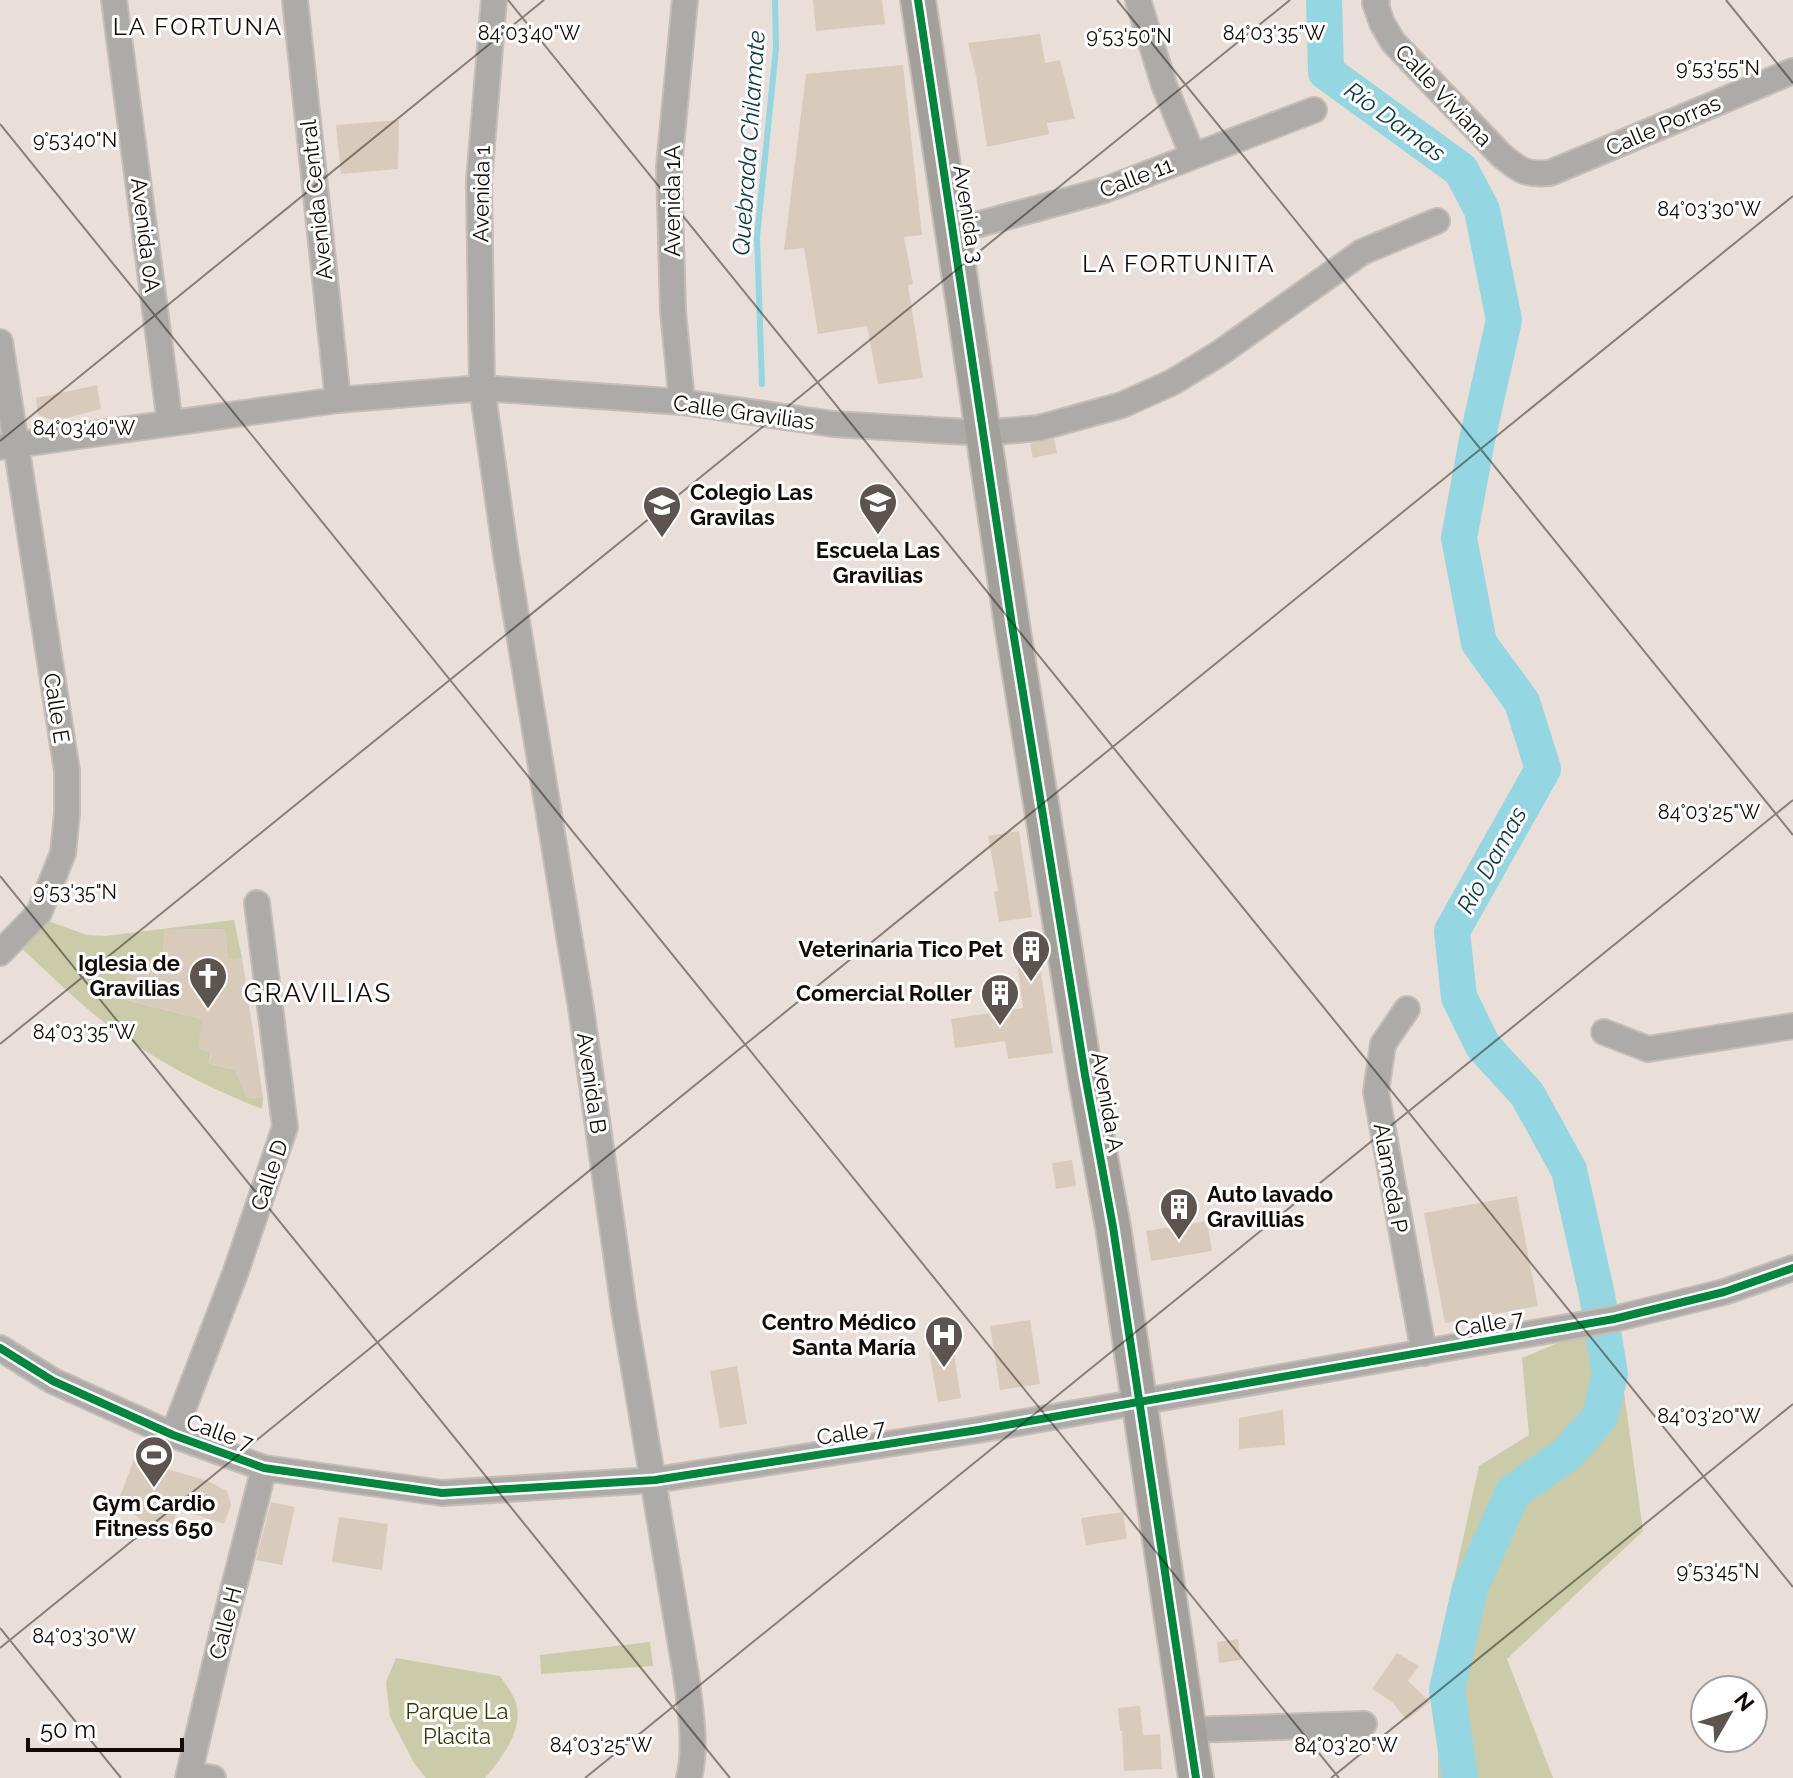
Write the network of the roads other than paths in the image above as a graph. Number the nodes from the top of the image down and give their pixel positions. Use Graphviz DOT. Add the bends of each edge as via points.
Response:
graph roads {
  1 [pos="114,0"];
  2 [pos="295,0"];
  3 [pos="494,0"];
  4 [pos="685,0"];
  5 [pos="918,0"];
  6 [pos="1138,0"];
  7 [pos="1377,0"];
  8 [pos="1793,71"];
  9 [pos="1314,110"];
  10 [pos="1193,156"];
  11 [pos="1531,174"];
  12 [pos="1437,221"];
  13 [pos="954,231"];
  14 [pos="0,342"];
  15 [pos="482,388"];
  16 [pos="338,400"];
  17 [pos="682,402"];
  18 [pos="170,423"];
  19 [pos="984,433"];
  20 [pos="8,445"];
  21 [pos="257,903"];
  22 [pos="0,953"];
  23 [pos="1407,1009"];
  24 [pos="1793,1026"];
  25 [pos="1604,1032"];
  26 [pos="1793,1268"];
  27 [pos="1793,1282"];
  28 [pos="1724,1292"];
  29 [pos="0,1348"];
  30 [pos="1424,1353"];
  31 [pos="1138,1403"];
  32 [pos="173,1435"];
  33 [pos="264,1468"];
  34 [pos="655,1480"];
  35 [pos="1364,1724"];
  36 [pos="1189,1730"];
  37 [pos="197,1777"];
  38 [pos="689,1778"];
  39 [pos="1196,1778"];
  1 -- 18 [label="street, Avenida 0A"];
  2 -- 16 [label="street, Avenida Central"];
  3 -- 15 [label="street, Avenida 1" via="479,181"];
  4 -- 17 [label="street, Avenida 1A" via="669,167 673,312"];
  5 -- 13 [label="street, Avenida 3"];
  6 -- 10 [label="street"];
  7 -- 11 [label="street, Calle Viviana" via="1393,42 1501,155"];
  8 -- 11 [label="street, Calle Porras" via="1550,173"];
  9 -- 10 [label="street, Calle 11"];
  10 -- 13 [label="street, Calle 11" via="1105,190"];
  12 -- 19 [label="street, Calle Gravilias" via="1362,252 1220,353 1135,400 1039,428"];
  13 -- 19 [label="street, Avenida 3"];
  14 -- 20 [label="street, Calle E"];
  15 -- 16 [label="street, Calle Gravilias"];
  15 -- 17 [label="street, Calle Gravilias"];
  15 -- 34 [label="street, Avenida B" via="624,1310"];
  16 -- 18 [label="street, Calle Gravilias"];
  17 -- 19 [label="street, Calle Gravilias" via="833,424"];
  18 -- 20 [label="street, Calle Gravilias"];
  19 -- 31 [label="street, Avenida A"];
  20 -- 22 [label="street, Calle E" via="67,771 67,813 63,853 39,913"];
  21 -- 32 [label="street, Calle D" via="285,1127"];
  23 -- 30 [label="street, Alameda P" via="1383,1044 1376,1092"];
  24 -- 25 [label="street" via="1648,1049"];
  26 -- 28 [label="street, Calle 7"];
  27 -- 28 [label="street, Calle 7"];
  28 -- 30 [label="street, Calle 7" via="1614,1319"];
  29 -- 32 [label="street, Calle 7" via="53,1381"];
  30 -- 31 [label="street, Calle 7"];
  31 -- 34 [label="street, Calle 7"];
  31 -- 36 [label="street, Avenida A"];
  32 -- 33 [label="street, Calle 7"];
  33 -- 34 [label="street, Calle 7" via="442,1493"];
  33 -- 37 [label="street, Calle H" via="219,1644"];
  34 -- 38 [label="street, Avenida B" via="691,1714"];
  35 -- 36 [label="street"];
  36 -- 39 [label="street, Avenida A"];
}
